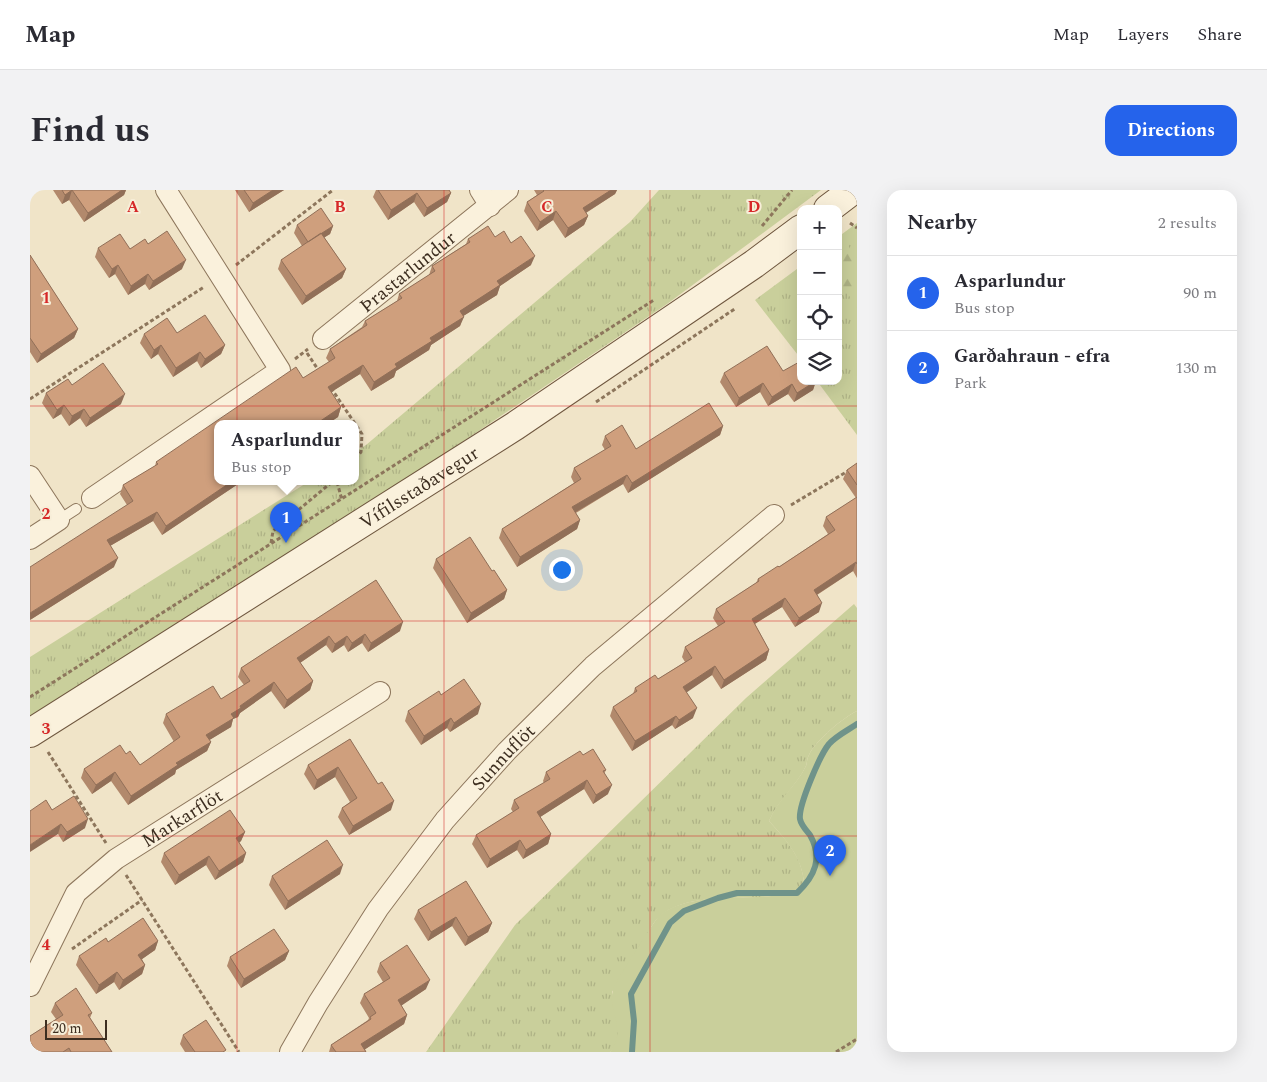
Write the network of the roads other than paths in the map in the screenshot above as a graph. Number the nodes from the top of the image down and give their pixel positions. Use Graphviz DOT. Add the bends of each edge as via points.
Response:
graph roads {
  1 [pos="166,190"];
  2 [pos="508,190"];
  3 [pos="853,190"];
  4 [pos="485,198"];
  5 [pos="833,205"];
  6 [pos="797,232"];
  7 [pos="323,339"];
  8 [pos="30,476"];
  9 [pos="84,503"];
  10 [pos="774,515"];
  11 [pos="59,520"];
  12 [pos="30,539"];
  13 [pos="380,692"];
  14 [pos="39,743"];
  15 [pos="30,986"];
  16 [pos="290,1052"];
  1 -- 9 [label="street" via="280,370"];
  2 -- 4 [label="street, Þrastarlundur"];
  3 -- 5 [label="main road"];
  4 -- 7 [label="street, Þrastarlundur"];
  6 -- 14 [label="main road, Vífilsstaðavegur" via="514,426"];
  8 -- 11 [label="street"];
  9 -- 11 [label="lane"];
  10 -- 16 [label="street, Sunnuflöt" via="593,666 506,751 445,820 378,909"];
  11 -- 12 [label="street"];
  13 -- 15 [label="street, Markarflöt" via="116,859 76,893"];
}
